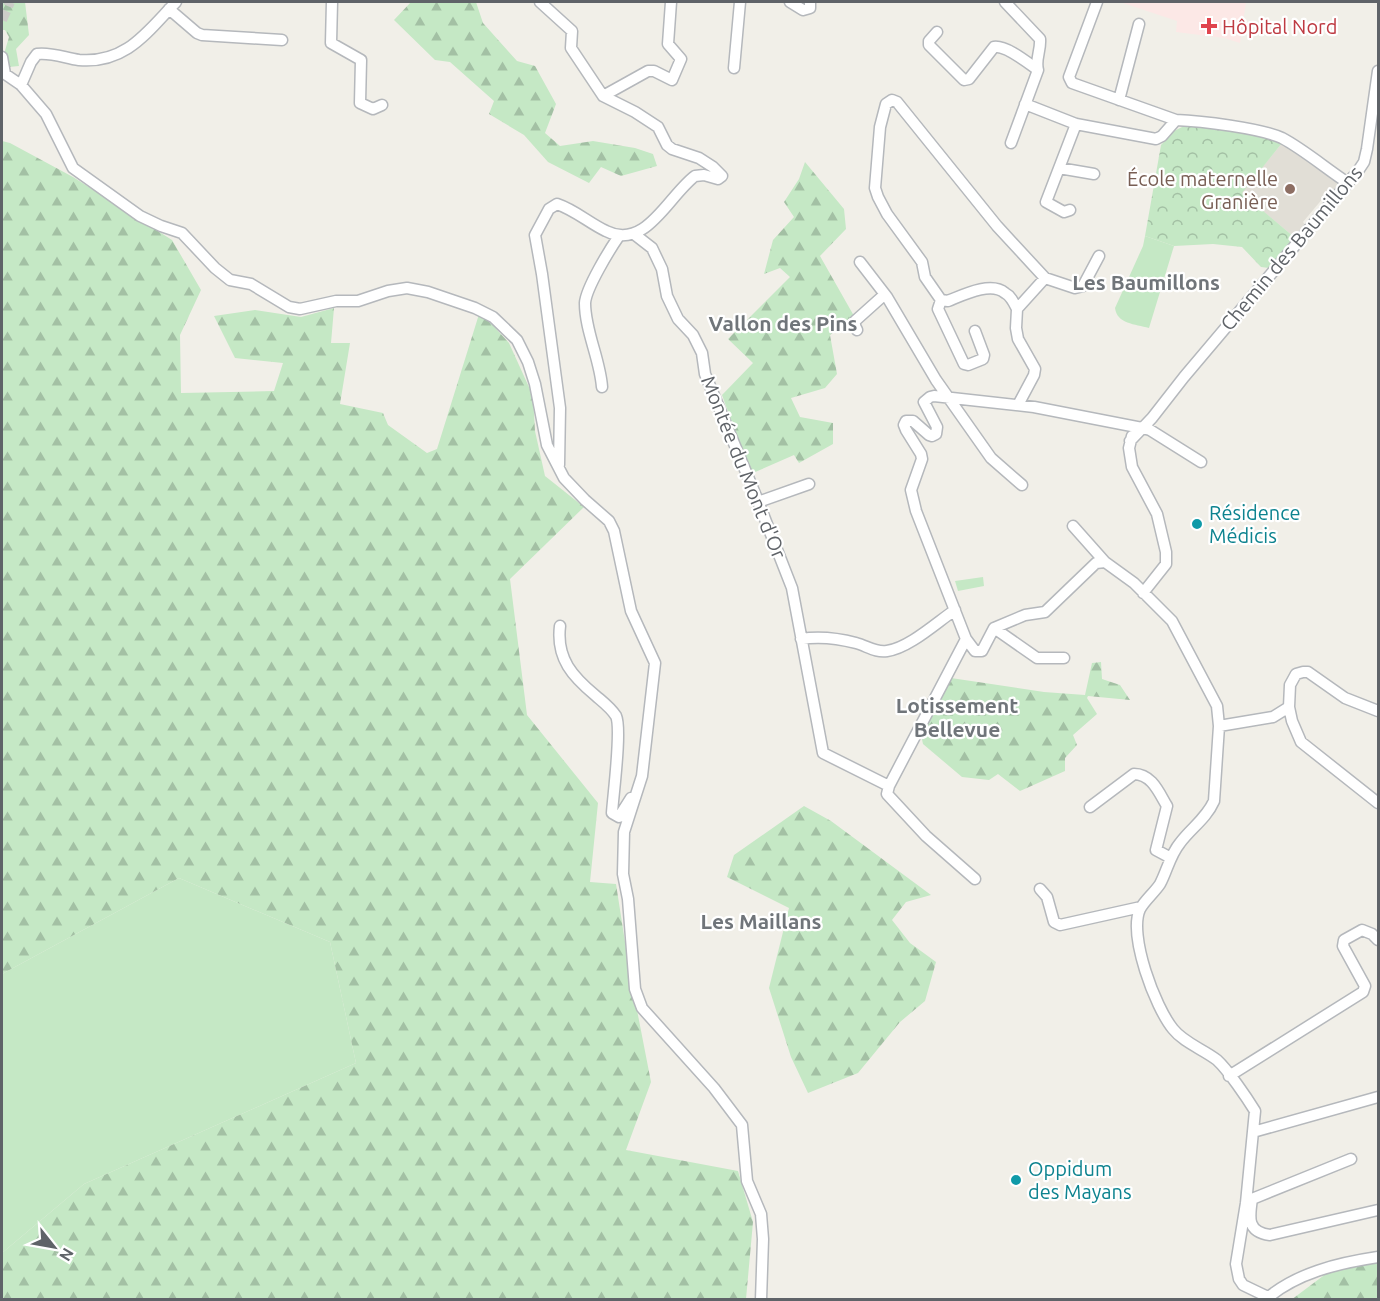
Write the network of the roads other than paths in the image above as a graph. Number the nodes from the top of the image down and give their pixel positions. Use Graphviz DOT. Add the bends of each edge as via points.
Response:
graph roads {
  1 [pos="332,2"];
  2 [pos="540,2"];
  3 [pos="671,2"];
  4 [pos="740,2"];
  5 [pos="790,2"];
  6 [pos="1005,2"];
  7 [pos="1097,2"];
  8 [pos="172,5"];
  9 [pos="810,5"];
  10 [pos="1139,24"];
  11 [pos="938,32"];
  12 [pos="282,40"];
  13 [pos="2,57"];
  14 [pos="734,68"];
  15 [pos="1038,70"];
  16 [pos="1378,71"];
  17 [pos="21,86"];
  18 [pos="603,96"];
  19 [pos="1119,100"];
  20 [pos="1025,104"];
  21 [pos="382,105"];
  22 [pos="1176,120"];
  23 [pos="1076,124"];
  24 [pos="1011,143"];
  25 [pos="1059,168"];
  26 [pos="1094,174"];
  27 [pos="1348,183"];
  28 [pos="1070,210"];
  29 [pos="634,234"];
  30 [pos="619,236"];
  31 [pos="1099,256"];
  32 [pos="860,262"];
  33 [pos="1045,278"];
  34 [pos="884,295"];
  35 [pos="941,300"];
  36 [pos="1017,309"];
  37 [pos="857,330"];
  38 [pos="975,331"];
  39 [pos="602,387"];
  40 [pos="1026,390"];
  41 [pos="949,397"];
  42 [pos="1018,405"];
  43 [pos="1034,407"];
  44 [pos="1139,427"];
  45 [pos="1201,462"];
  46 [pos="559,468"];
  47 [pos="809,484"];
  48 [pos="1022,485"];
  49 [pos="758,501"];
  50 [pos="1073,526"];
  51 [pos="1105,562"];
  52 [pos="1143,592"];
  53 [pos="955,610"];
  54 [pos="560,626"];
  55 [pos="994,628"];
  56 [pos="801,639"];
  57 [pos="966,639"];
  58 [pos="1064,658"];
  59 [pos="1289,707"];
  60 [pos="1378,711"];
  61 [pos="1219,726"];
  62 [pos="643,765"];
  63 [pos="889,786"];
  64 [pos="1378,803"];
  65 [pos="1090,807"];
  66 [pos="1171,858"];
  67 [pos="975,879"];
  68 [pos="1040,888"];
  69 [pos="1141,907"];
  70 [pos="1378,940"];
  71 [pos="1229,1076"];
  72 [pos="1378,1097"];
  73 [pos="1253,1132"];
  74 [pos="1352,1159"];
  75 [pos="1378,1210"];
  76 [pos="1242,1226"];
  77 [pos="1254,1229"];
  78 [pos="1378,1257"];
  79 [pos="1266,1298"];
  80 [pos="761,1299"];
  1 -- 21 [label="street" via="331,43 361,60 360,103 373,109"];
  2 -- 18 [label="street" via="572,32 571,48"];
  3 -- 18 [label="street" via="668,44 681,59 672,80 648,71"];
  4 -- 14 [label="street"];
  5 -- 9 [label="street" via="803,10"];
  6 -- 15 [label="street" via="1040,39"];
  7 -- 19 [label="street" via="1069,77 1072,83"];
  8 -- 12 [label="street" via="202,35"];
  8 -- 17 [label="street" via="137,43 119,54 79,60 37,54"];
  10 -- 19 [label="street"];
  11 -- 15 [label="street" via="929,45 964,80 969,79 994,47 1000,46"];
  13 -- 17 [label="street" via="5,74"];
  15 -- 20 [label="street"];
  16 -- 27 [label="street, Chemin des Baumillons" via="1364,162"];
  17 -- 46 [label="street" via="46,114 73,168 140,216 182,233 230,280 251,284 289,307 300,309 336,301 358,301 407,288 493,317 517,340 528,362 547,445"];
  18 -- 29 [label="street" via="658,127 672,149 699,158 722,176 695,176 653,221"];
  19 -- 22 [label="street"];
  20 -- 23 [label="street"];
  20 -- 24 [label="street"];
  22 -- 23 [label="street" via="1156,139"];
  22 -- 27 [label="street" via="1272,134"];
  23 -- 25 [label="street"];
  25 -- 26 [label="street"];
  25 -- 28 [label="street" via="1046,202 1064,212"];
  27 -- 44 [label="street, Chemin des Baumillons"];
  29 -- 30 [label="street"];
  29 -- 49 [label="street, Montée du Mont d'Or" via="652,248 662,269 667,296 702,353 705,374"];
  30 -- 39 [label="street" via="585,300"];
  30 -- 46 [label="street" via="557,204 549,209 535,235 560,408"];
  31 -- 33 [label="street" via="1083,285 1075,288"];
  32 -- 34 [label="street"];
  33 -- 35 [label="street" via="892,100 886,104 880,127 875,188"];
  33 -- 36 [label="street"];
  34 -- 37 [label="street" via="855,321"];
  34 -- 41 [label="street"];
  35 -- 36 [label="street" via="993,288 1004,291"];
  35 -- 38 [label="street" via="938,309 964,364 983,359"];
  36 -- 40 [label="street" via="1018,339 1035,369"];
  40 -- 42 [label="street"];
  40 -- 43 [label="street"];
  41 -- 42 [label="street"];
  41 -- 48 [label="street" via="991,458"];
  41 -- 53 [label="street" via="930,397 924,402 937,428 932,436 913,421 904,425 922,459 911,490 916,511"];
  42 -- 43 [label="street"];
  43 -- 44 [label="street"];
  44 -- 45 [label="street"];
  44 -- 52 [label="street, Chemin des Baumillons" via="1130,441 1129,456 1157,514 1166,552 1166,564"];
  46 -- 62 [label="street" via="614,531 631,611 655,663"];
  47 -- 49 [label="street"];
  49 -- 56 [label="street, Montée du Mont d'Or" via="792,588"];
  50 -- 51 [label="street"];
  51 -- 52 [label="street"];
  51 -- 55 [label="street" via="1096,563 1045,612 1025,615"];
  52 -- 61 [label="street" via="1172,621 1217,706"];
  53 -- 56 [label="street" via="901,647 886,652 830,637"];
  53 -- 57 [label="street"];
  54 -- 62 [label="street" via="558,640 566,665 617,718 612,813 619,817"];
  55 -- 57 [label="street" via="982,651 975,651"];
  55 -- 58 [label="street" via="1038,658"];
  56 -- 63 [label="street, Montée du Mont d'Or" via="823,753"];
  57 -- 63 [label="street"];
  59 -- 60 [label="street" via="1290,685 1296,674 1308,672 1345,698"];
  59 -- 61 [label="street" via="1273,717"];
  59 -- 64 [label="street" via="1301,742"];
  61 -- 66 [label="street" via="1214,801"];
  62 -- 80 [label="street" via="624,832 622,874 628,899 635,989 642,1008 742,1125 747,1181 761,1214"];
  63 -- 67 [label="street" via="890,798"];
  65 -- 66 [label="street" via="1134,774 1150,779 1167,806 1156,850"];
  66 -- 69 [label="street" via="1159,885"];
  68 -- 69 [label="street" via="1047,897 1054,922 1060,925"];
  69 -- 71 [label="street" via="1136,929 1161,1013 1181,1037 1216,1060"];
  70 -- 71 [label="street" via="1362,930 1344,940 1343,946 1365,986 1363,992"];
  71 -- 73 [label="street" via="1255,1111"];
  72 -- 73 [label="street"];
  73 -- 76 [label="street"];
  74 -- 77 [label="street" via="1252,1199 1249,1218"];
  75 -- 77 [label="street" via="1270,1235"];
  76 -- 77 [label="street"];
  76 -- 79 [label="street" via="1236,1264 1239,1279"];
  78 -- 79 [label="street" via="1303,1275"];
}
